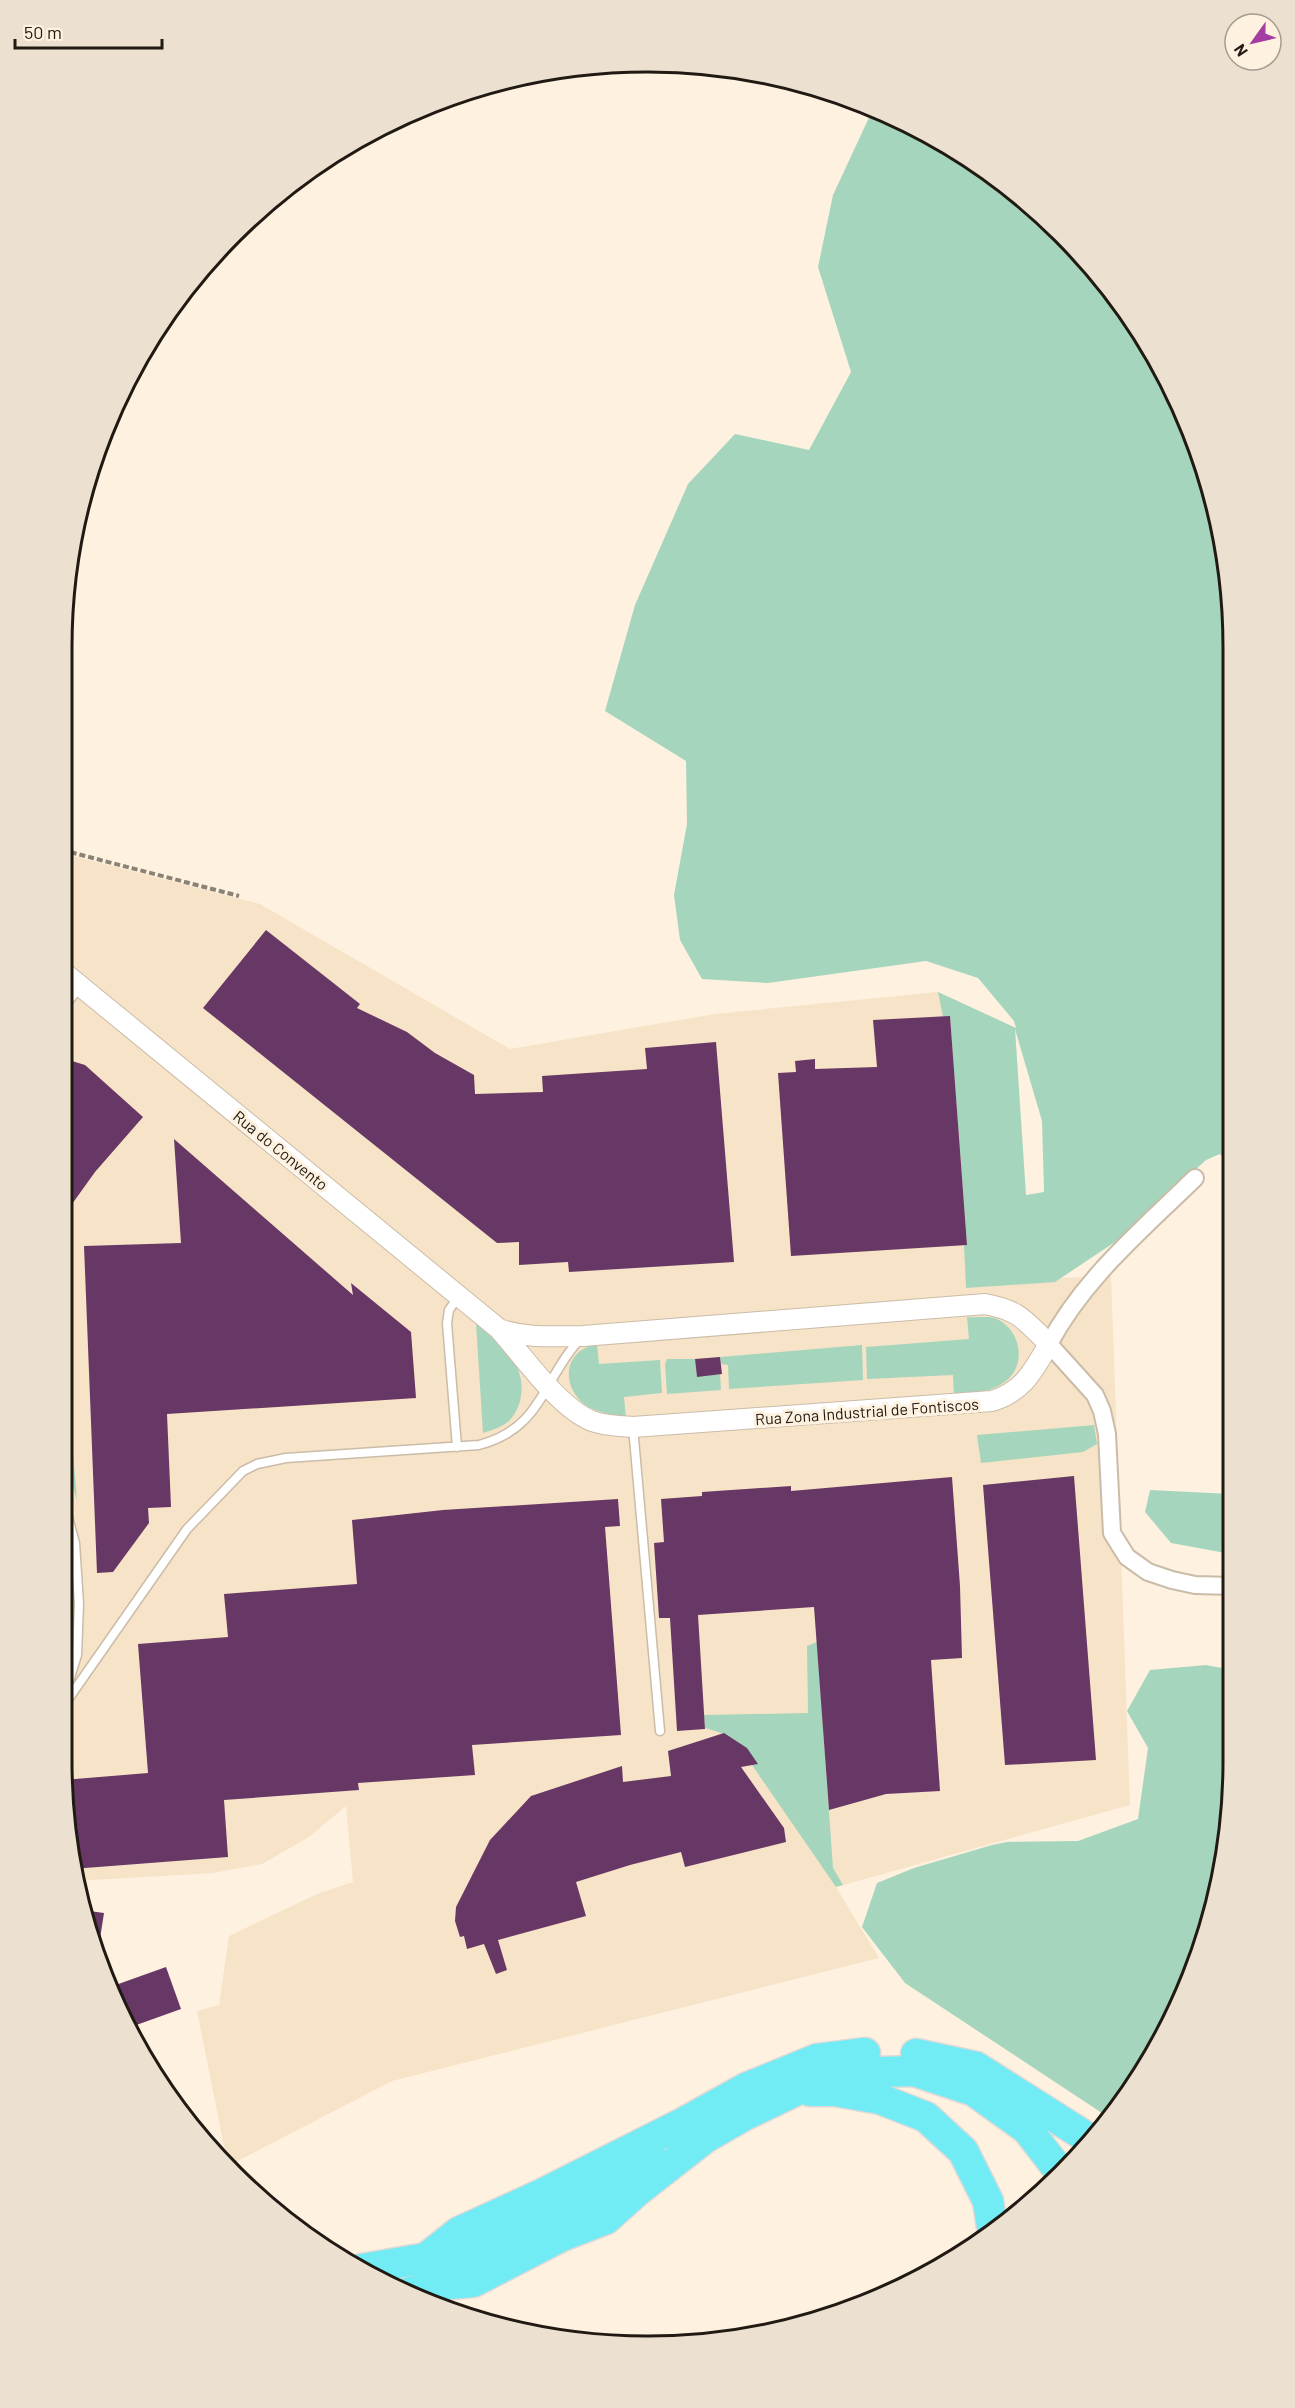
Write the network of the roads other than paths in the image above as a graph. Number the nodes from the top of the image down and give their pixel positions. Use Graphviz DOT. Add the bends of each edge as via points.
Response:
graph roads {
  1 [pos="72,986"];
  2 [pos="1195,1178"];
  3 [pos="459,1295"];
  4 [pos="499,1329"];
  5 [pos="583,1336"];
  6 [pos="1049,1344"];
  7 [pos="549,1388"];
  8 [pos="633,1427"];
  9 [pos="457,1447"];
  10 [pos="72,1532"];
  11 [pos="1223,1586"];
  12 [pos="72,1672"];
  13 [pos="72,1693"];
  14 [pos="660,1731"];
  15 [pos="795,2091"];
  16 [pos="1038,2105"];
  17 [pos="1084,2135"];
  18 [pos="1068,2152"];
  19 [pos="1055,2166"];
  20 [pos="991,2222"];
  21 [pos="374,2267"];
  22 [pos="421,2289"];
  1 -- 3 [label="street, Rua do Convento"];
  2 -- 6 [label="street" via="1079,1295"];
  3 -- 4 [label="street, Rua do Convento"];
  3 -- 9 [label="lane" via="449,1310 447,1323"];
  4 -- 5 [label="street" via="532,1337"];
  4 -- 7 [label="street, Rua Zona Industrial de Fontiscos"];
  5 -- 6 [label="street" via="985,1304 1017,1313"];
  5 -- 7 [label="lane" via="563,1359"];
  6 -- 8 [label="street, Rua Zona Industrial de Fontiscos" via="1018,1389 992,1401"];
  6 -- 11 [label="street" via="1095,1395 1101,1411 1107,1434 1112,1533 1127,1557 1148,1572 1172,1580"];
  7 -- 8 [label="street, Rua Zona Industrial de Fontiscos" via="592,1421"];
  7 -- 9 [label="lane" via="517,1428 498,1440"];
  8 -- 14 [label="lane"];
  9 -- 13 [label="lane" via="286,1458 243,1471 187,1529"];
  10 -- 12 [label="lane" via="79,1604 77,1655"];
  15 -- 19 [label="highway" via="843,2073 914,2071 974,2091 1027,2129"];
  15 -- 20 [label="highway" via="835,2091 880,2099 926,2117 963,2151 988,2201"];
  15 -- 22 [label="highway" via="705,2138 636,2192"];
  16 -- 17 [label="highway"];
  16 -- 18 [label="highway"];
  16 -- 21 [label="highway" via="976,2067 895,2050 817,2059 746,2088 681,2124 655,2154 604,2188 450,2258"];
}
